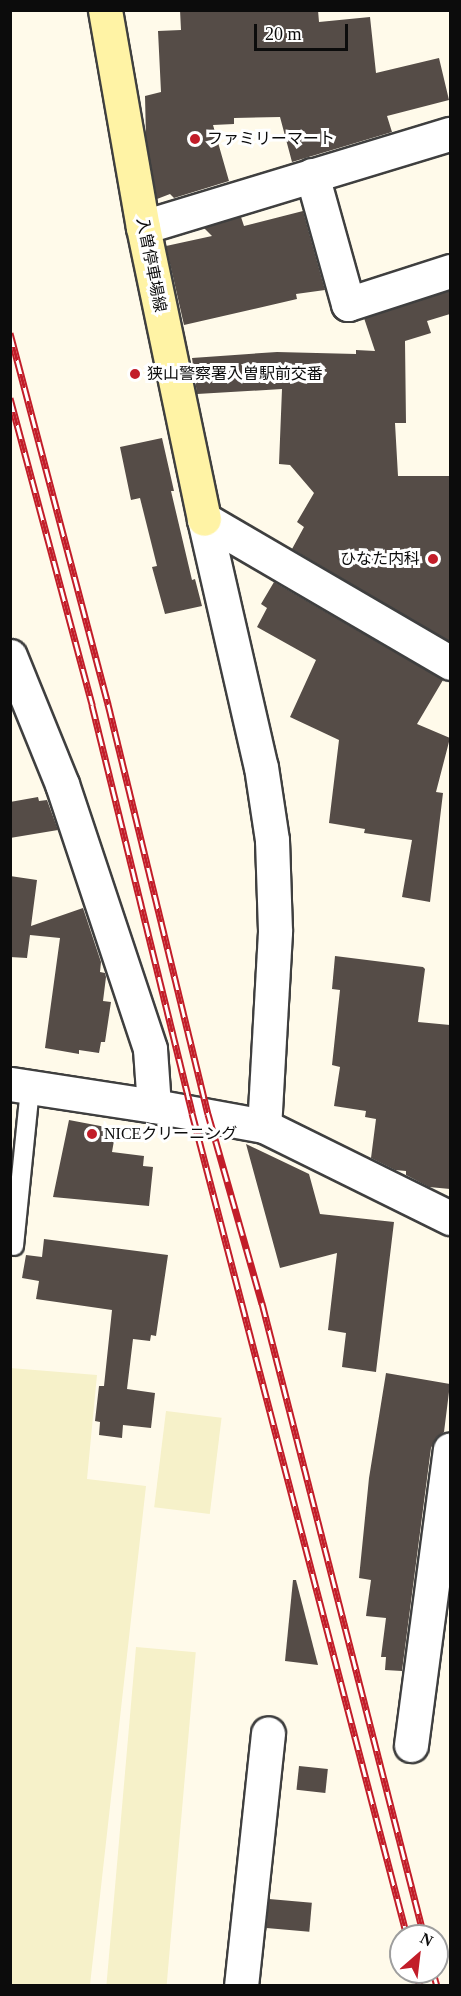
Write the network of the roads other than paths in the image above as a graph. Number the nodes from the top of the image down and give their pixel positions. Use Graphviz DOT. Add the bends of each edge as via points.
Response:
graph roads {
  1 [pos="105,10"];
  2 [pos="450,134"];
  3 [pos="312,175"];
  4 [pos="143,227"];
  5 [pos="450,270"];
  6 [pos="204,519"];
  7 [pos="10,656"];
  8 [pos="450,663"];
  9 [pos="20,1086"];
  10 [pos="154,1107"];
  11 [pos="264,1126"];
  12 [pos="450,1218"];
  13 [pos="14,1246"];
  14 [pos="450,1450"];
  15 [pos="268,1732"];
  16 [pos="411,1745"];
  17 [pos="241,1986"];
  1 -- 4 [label="main road, 入曽停車場線"];
  2 -- 3 [label="street"];
  3 -- 4 [label="street"];
  3 -- 5 [label="street" via="348,304"];
  4 -- 6 [label="main road, 入曽停車場線"];
  6 -- 8 [label="street"];
  6 -- 11 [label="street" via="261,767 272,840 275,932"];
  7 -- 10 [label="street" via="62,784 150,1049"];
  9 -- 10 [label="street"];
  9 -- 13 [label="lane"];
  10 -- 11 [label="street"];
  11 -- 12 [label="street"];
  14 -- 16 [label="street"];
  15 -- 17 [label="street"];
}
